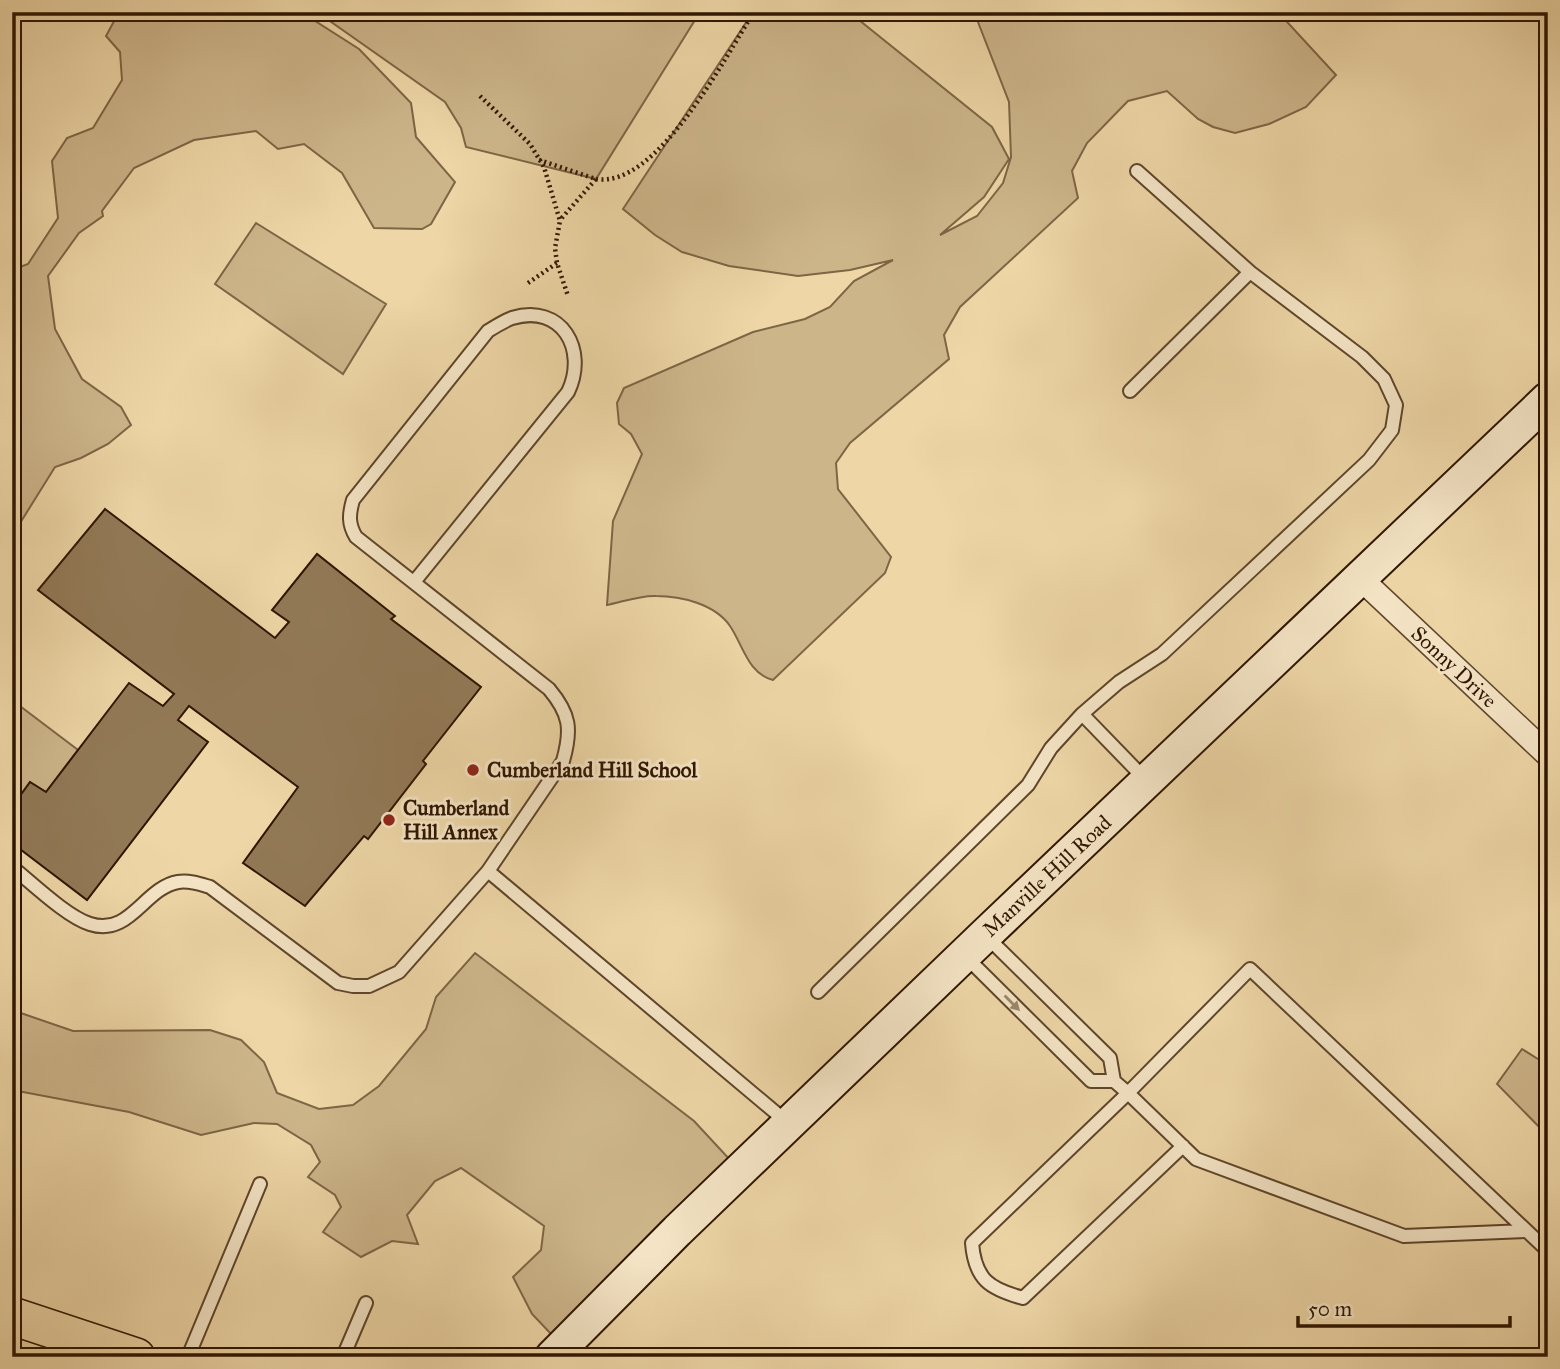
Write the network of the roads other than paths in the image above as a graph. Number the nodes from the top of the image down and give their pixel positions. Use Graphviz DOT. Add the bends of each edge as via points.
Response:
graph roads {
  1 [pos="1138,172"];
  2 [pos="1250,271"];
  3 [pos="1130,391"];
  4 [pos="1548,399"];
  5 [pos="1360,578"];
  6 [pos="414,582"];
  7 [pos="1082,714"];
  8 [pos="1548,755"];
  9 [pos="1147,782"];
  10 [pos="12,867"];
  11 [pos="488,871"];
  12 [pos="974,945"];
  13 [pos="818,992"];
  14 [pos="1114,1081"];
  15 [pos="1128,1093"];
  16 [pos="789,1124"];
  17 [pos="1183,1146"];
  18 [pos="260,1184"];
  19 [pos="1526,1231"];
  20 [pos="1548,1251"];
  21 [pos="366,1303"];
  22 [pos="12,1316"];
  23 [pos="1548,1351"];
  24 [pos="136,1357"];
  25 [pos="188,1357"];
  26 [pos="343,1357"];
  27 [pos="552,1357"];
  28 [pos="1546,1357"];
  1 -- 2 [label="lane"];
  2 -- 3 [label="lane"];
  2 -- 7 [label="lane" via="1384,379 1396,405 1392,430 1369,460 1162,654"];
  4 -- 5 [label="main road, Manville Hill Road"];
  5 -- 8 [label="street, Sonny Drive"];
  5 -- 9 [label="main road, Manville Hill Road"];
  6 -- 6 [label="lane" via="356,537 350,518 354,500 488,331 513,318 550,319 565,332 574,351 575,374 568,392"];
  6 -- 11 [label="lane" via="549,689 566,714 568,744 563,761"];
  7 -- 9 [label="lane"];
  7 -- 13 [label="lane" via="1051,748 1028,785"];
  9 -- 12 [label="main road, Manville Hill Road"];
  10 -- 11 [label="lane" via="74,916 103,926 130,917 151,895 179,881 210,887 338,982 369,986 399,972"];
  11 -- 16 [label="lane"];
  12 -- 14 [label="lane" via="1110,1058"];
  12 -- 14 [label="lane, one-way" via="1091,1081"];
  12 -- 16 [label="main road, Manville Hill Road"];
  14 -- 15 [label="lane"];
  15 -- 17 [label="lane"];
  15 -- 17 [label="lane" via="972,1243 978,1272 989,1286 1023,1298"];
  15 -- 19 [label="lane" via="1250,969"];
  16 -- 27 [label="main road, Manville Hill Road"];
  17 -- 19 [label="lane" via="1196,1159 1404,1236"];
  18 -- 25 [label="lane"];
  19 -- 20 [label="lane"];
  21 -- 26 [label="lane"];
  22 -- 24 [label="main road"];
  23 -- 28 [label="lane"];
}
